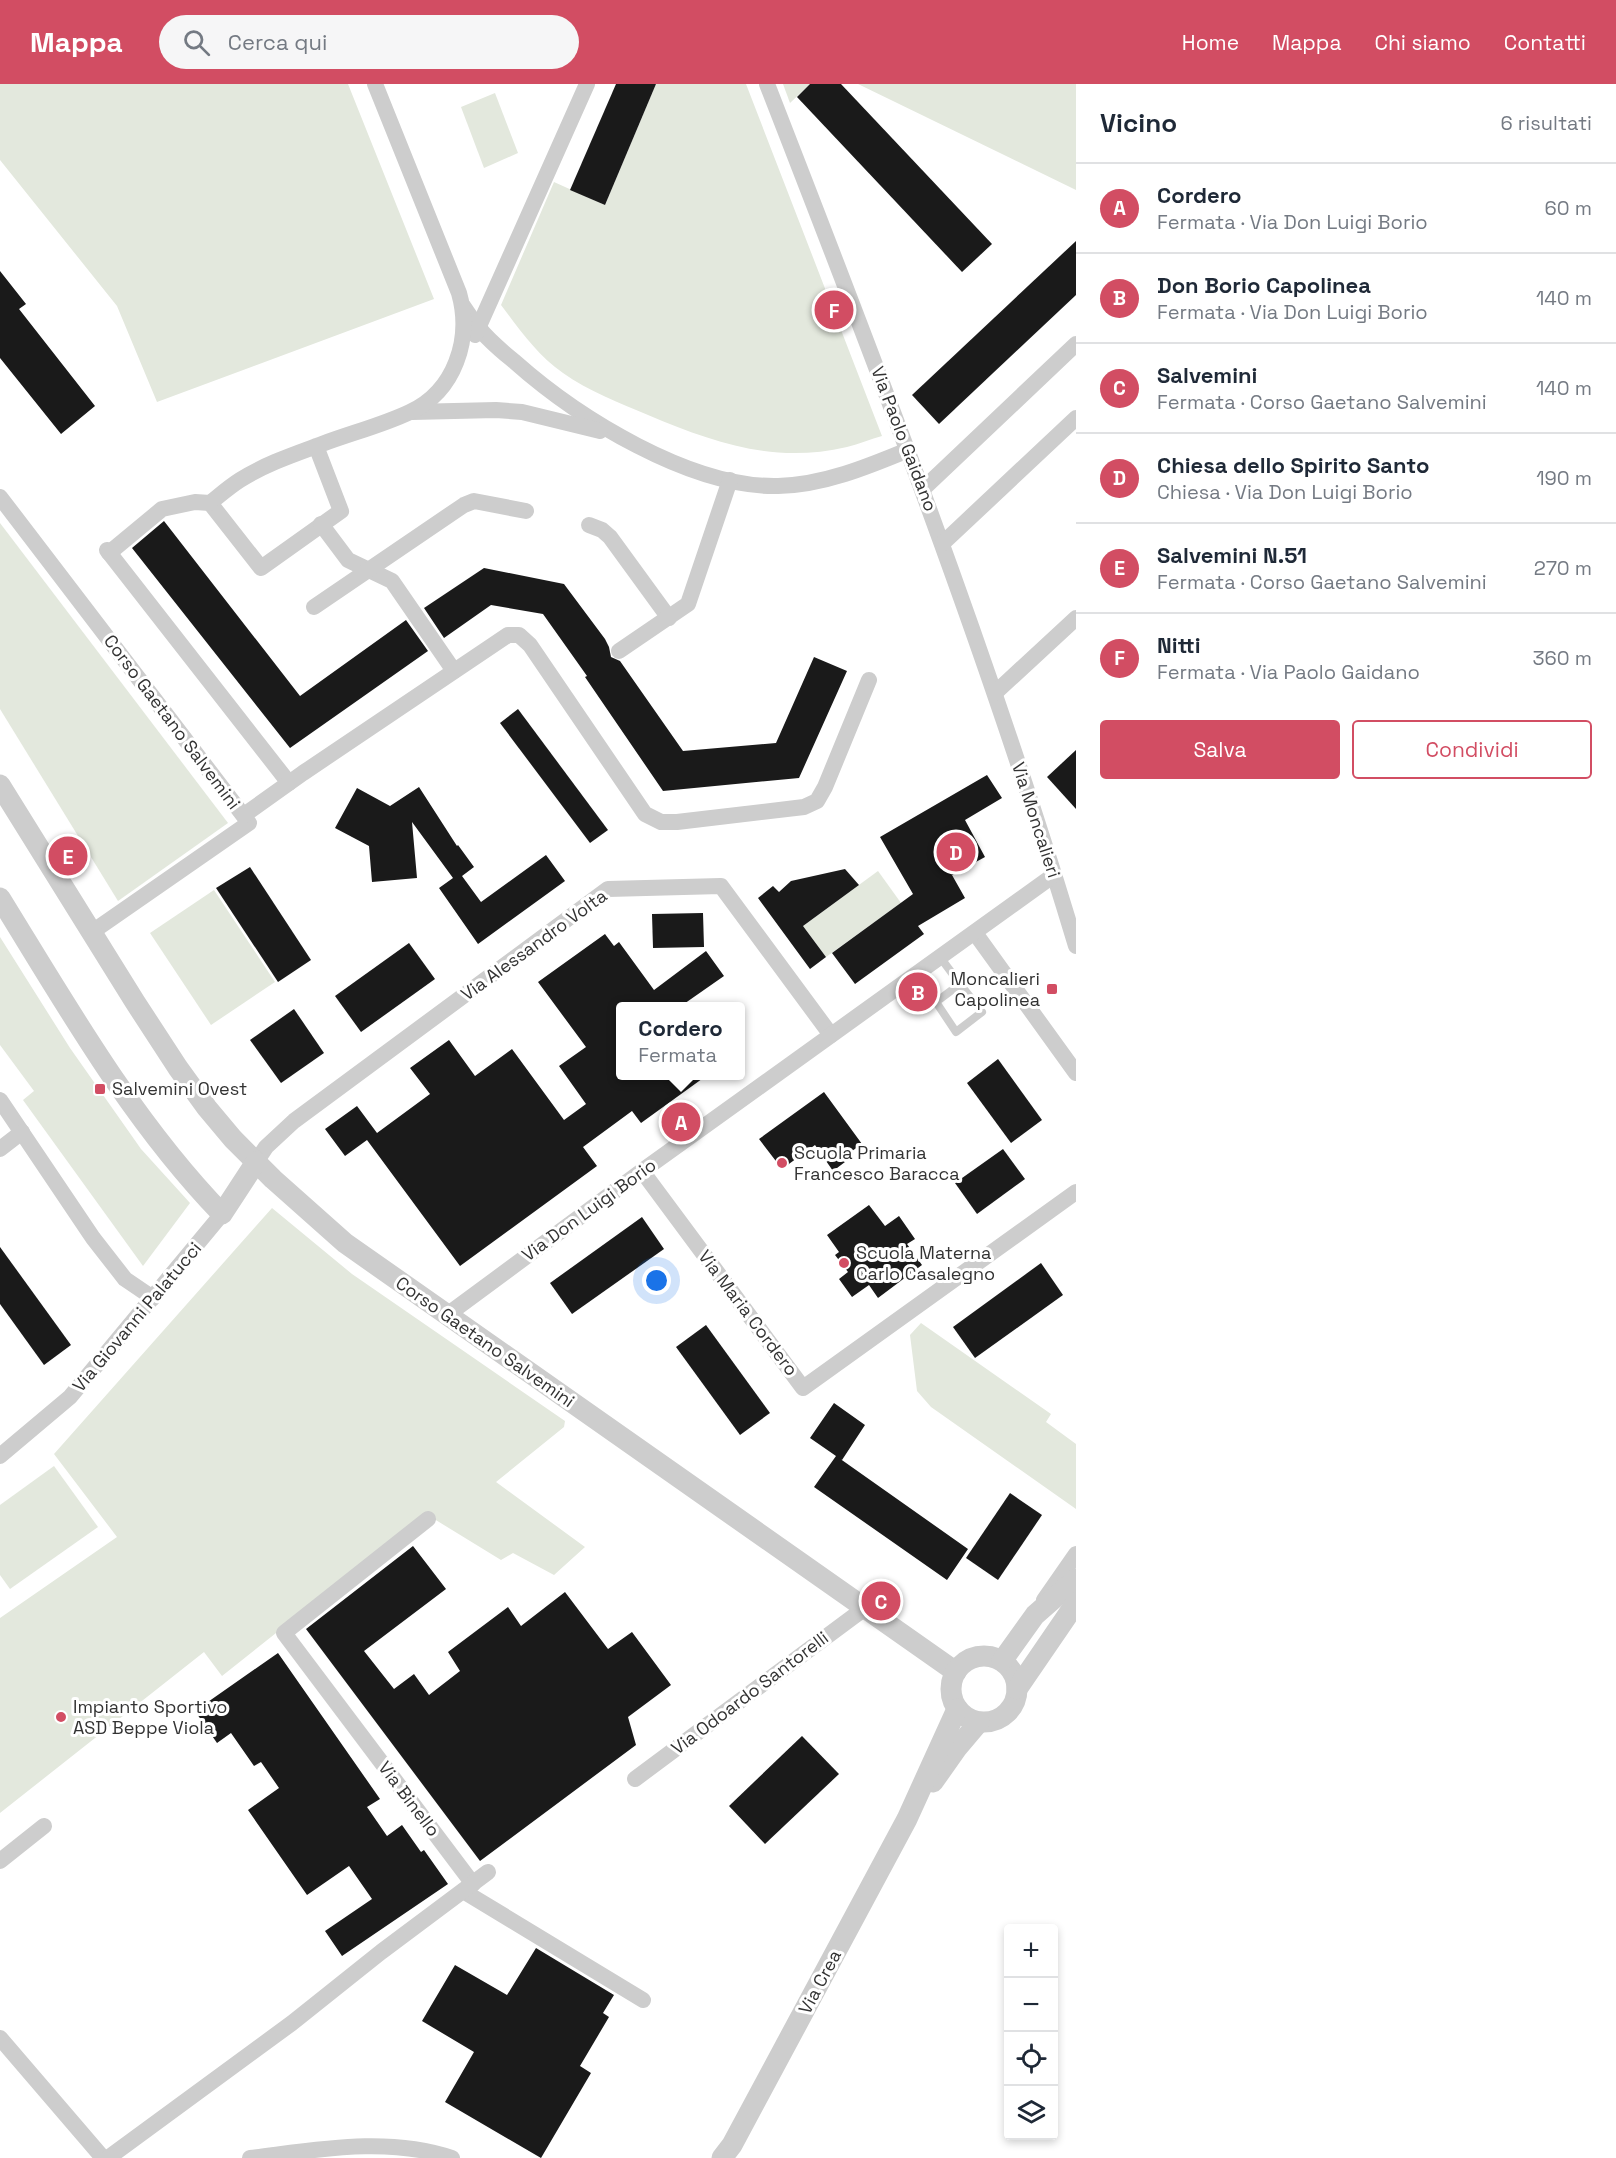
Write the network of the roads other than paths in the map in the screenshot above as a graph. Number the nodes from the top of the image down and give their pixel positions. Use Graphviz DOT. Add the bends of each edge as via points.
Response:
graph roads {
  1 [pos="375,84"];
  2 [pos="587,84"];
  3 [pos="767,84"];
  4 [pos="463,306"];
  5 [pos="479,329"];
  6 [pos="1076,344"];
  7 [pos="456,364"];
  8 [pos="411,412"];
  9 [pos="1076,418"];
  10 [pos="615,434"];
  11 [pos="316,446"];
  12 [pos="909,450"];
  13 [pos="730,480"];
  14 [pos="922,489"];
  15 [pos="0,497"];
  16 [pos="210,503"];
  17 [pos="526,511"];
  18 [pos="321,524"];
  19 [pos="589,525"];
  20 [pos="943,543"];
  21 [pos="369,570"];
  22 [pos="314,607"];
  23 [pos="669,618"];
  24 [pos="1076,618"];
  25 [pos="619,651"];
  26 [pos="454,671"];
  27 [pos="869,680"];
  28 [pos="995,693"];
  29 [pos="289,783"];
  30 [pos="0,785"];
  31 [pos="244,815"];
  32 [pos="1054,875"];
  33 [pos="0,898"];
  34 [pos="1073,927"];
  35 [pos="92,932"];
  36 [pos="975,933"];
  37 [pos="1076,946"];
  38 [pos="940,957"];
  39 [pos="960,984"];
  40 [pos="831,1035"];
  41 [pos="1076,1073"];
  42 [pos="0,1100"];
  43 [pos="22,1132"];
  44 [pos="0,1149"];
  45 [pos="256,1162"];
  46 [pos="642,1171"];
  47 [pos="1076,1192"];
  48 [pos="222,1214"];
  49 [pos="153,1298"];
  50 [pos="447,1315"];
  51 [pos="0,1456"];
  52 [pos="428,1519"];
  53 [pos="1076,1554"];
  54 [pos="1076,1579"];
  55 [pos="1076,1603"];
  56 [pos="865,1608"];
  57 [pos="1035,1615"];
  58 [pos="1002,1661"];
  59 [pos="956,1672"];
  60 [pos="1017,1689"];
  61 [pos="957,1709"];
  62 [pos="979,1722"];
  63 [pos="635,1779"];
  64 [pos="907,1819"];
  65 [pos="44,1826"];
  66 [pos="0,1861"];
  67 [pos="488,1872"];
  68 [pos="468,1888"];
  69 [pos="643,2000"];
  70 [pos="0,2038"];
  71 [pos="728,2154"];
  72 [pos="103,2158"];
  73 [pos="108,2158"];
  74 [pos="250,2158"];
  75 [pos="452,2158"];
  1 -- 4 [label="street"];
  2 -- 5 [label="street"];
  3 -- 12 [label="street, Via Paolo Gaidano"];
  4 -- 5 [label="street"];
  4 -- 7 [label="street" via="464,339"];
  5 -- 7 [label="street"];
  5 -- 10 [label="street" via="548,390"];
  6 -- 14 [label="street"];
  7 -- 8 [label="street" via="444,384"];
  8 -- 10 [label="street" via="522,412"];
  8 -- 11 [label="street"];
  9 -- 20 [label="street"];
  10 -- 13 [label="street" via="682,465"];
  11 -- 16 [label="street" via="240,480"];
  11 -- 18 [label="street" via="341,511"];
  12 -- 13 [label="street" via="808,484 753,485"];
  12 -- 14 [label="street, Via Paolo Gaidano"];
  13 -- 23 [label="street" via="688,604"];
  14 -- 20 [label="street, Via Paolo Gaidano"];
  15 -- 31 [label="street, Corso Gaetano Salvemini"];
  16 -- 18 [label="street" via="261,568"];
  16 -- 29 [label="street" via="162,508 108,552"];
  17 -- 21 [label="street" via="474,501"];
  18 -- 21 [label="street" via="348,560"];
  19 -- 23 [label="street" via="610,537"];
  20 -- 28 [label="street, Via Paolo Gaidano"];
  21 -- 22 [label="street"];
  21 -- 26 [label="street" via="392,581"];
  23 -- 25 [label="street"];
  24 -- 28 [label="street"];
  26 -- 27 [label="street" via="508,635 519,635 530,645 645,814 661,822 804,807 817,801"];
  26 -- 29 [label="street"];
  28 -- 32 [label="street, Via Moncalieri"];
  29 -- 31 [label="street"];
  30 -- 35 [label="street, Corso Gaetano Salvemini"];
  31 -- 35 [label="street, Corso Gaetano Salvemini" via="249,823"];
  32 -- 34 [label="street, Via Moncalieri"];
  32 -- 36 [label="street, Via Don Luigi Borio"];
  33 -- 48 [label="street" via="125,1096 192,1183"];
  34 -- 37 [label="street, Via Moncalieri"];
  35 -- 45 [label="street, Corso Gaetano Salvemini" via="178,1068 233,1139"];
  36 -- 38 [label="street, Via Don Luigi Borio"];
  36 -- 41 [label="street"];
  38 -- 39 [label="lane"];
  38 -- 40 [label="street, Via Don Luigi Borio"];
  39 -- 39 [label="lane" via="936,1002 956,1032 982,1012"];
  40 -- 45 [label="street, Via Alessandro Volta" via="721,886 608,890 294,1121"];
  40 -- 46 [label="street, Via Don Luigi Borio"];
  42 -- 43 [label="street"];
  43 -- 44 [label="street"];
  43 -- 49 [label="street" via="125,1279"];
  45 -- 48 [label="street, Via Giovanni Palatucci"];
  45 -- 50 [label="street, Corso Gaetano Salvemini" via="345,1243"];
  46 -- 47 [label="street, Via Maria Cordero" via="803,1388"];
  46 -- 50 [label="street, Via Don Luigi Borio"];
  48 -- 49 [label="street, Via Giovanni Palatucci"];
  49 -- 51 [label="street, Via Giovanni Palatucci" via="70,1397"];
  50 -- 56 [label="street, Corso Gaetano Salvemini"];
  52 -- 68 [label="street, Via Binello" via="284,1633"];
  53 -- 57 [label="street"];
  54 -- 57 [label="street"];
  55 -- 60 [label="street"];
  56 -- 59 [label="street, Corso Gaetano Salvemini"];
  56 -- 63 [label="street, Via Odoardo Santorelli"];
  57 -- 58 [label="street"];
  58 -- 59 [label="street" via="992,1657 972,1659"];
  58 -- 60 [label="street" via="1015,1678"];
  59 -- 61 [label="street" via="951,1690"];
  60 -- 62 [label="street" via="1015,1701 1001,1718"];
  61 -- 62 [label="street"];
  61 -- 64 [label="street, Via Crea"];
  62 -- 64 [label="street, Via Crea"];
  64 -- 71 [label="street, Via Crea"];
  65 -- 66 [label="street"];
  67 -- 68 [label="street"];
  68 -- 69 [label="street"];
  68 -- 73 [label="street"];
  70 -- 72 [label="street"];
  74 -- 75 [label="street" via="380,2146 424,2150"];
}
